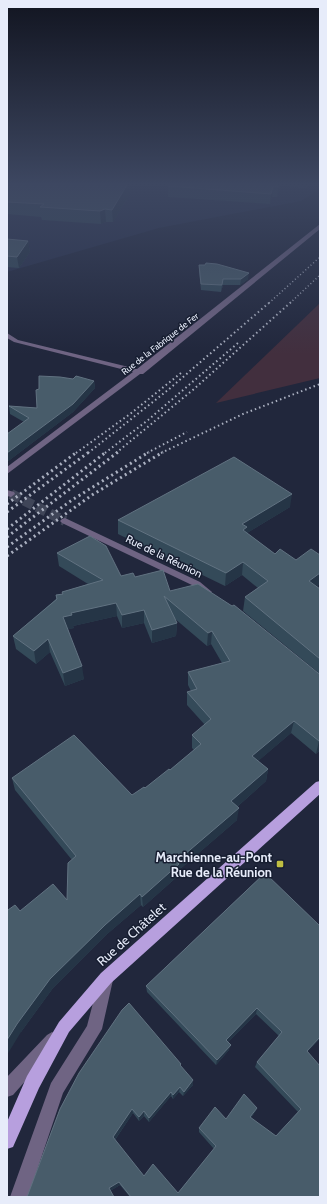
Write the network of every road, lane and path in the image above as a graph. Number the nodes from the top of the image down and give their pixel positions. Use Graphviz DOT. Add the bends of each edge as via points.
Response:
graph roads {
  1 [pos="301,241"];
  2 [pos="7,335"];
  3 [pos="140,372"];
  4 [pos="7,471"];
  5 [pos="65,521"];
  6 [pos="213,596"];
  7 [pos="320,786"];
  8 [pos="106,978"];
  9 [pos="64,1027"];
  10 [pos="7,1089"];
  11 [pos="7,1141"];
  12 [pos="19,1197"];
  1 -- 3 [label="street, Rue de la Fabrique de Fer"];
  2 -- 3 [label="street" via="16,341"];
  3 -- 4 [label="street, Rue de la Fabrique de Fer"];
  5 -- 6 [label="street, Rue de la Réunion" via="197,584"];
  7 -- 8 [label="main road, Rue de Châtelet"];
  8 -- 9 [label="main road, Rue de Châtelet"];
  8 -- 12 [label="street" via="94,1029 57,1089"];
  9 -- 10 [label="street"];
  9 -- 11 [label="main road, Rue de Châtelet" via="33,1082"];
}
